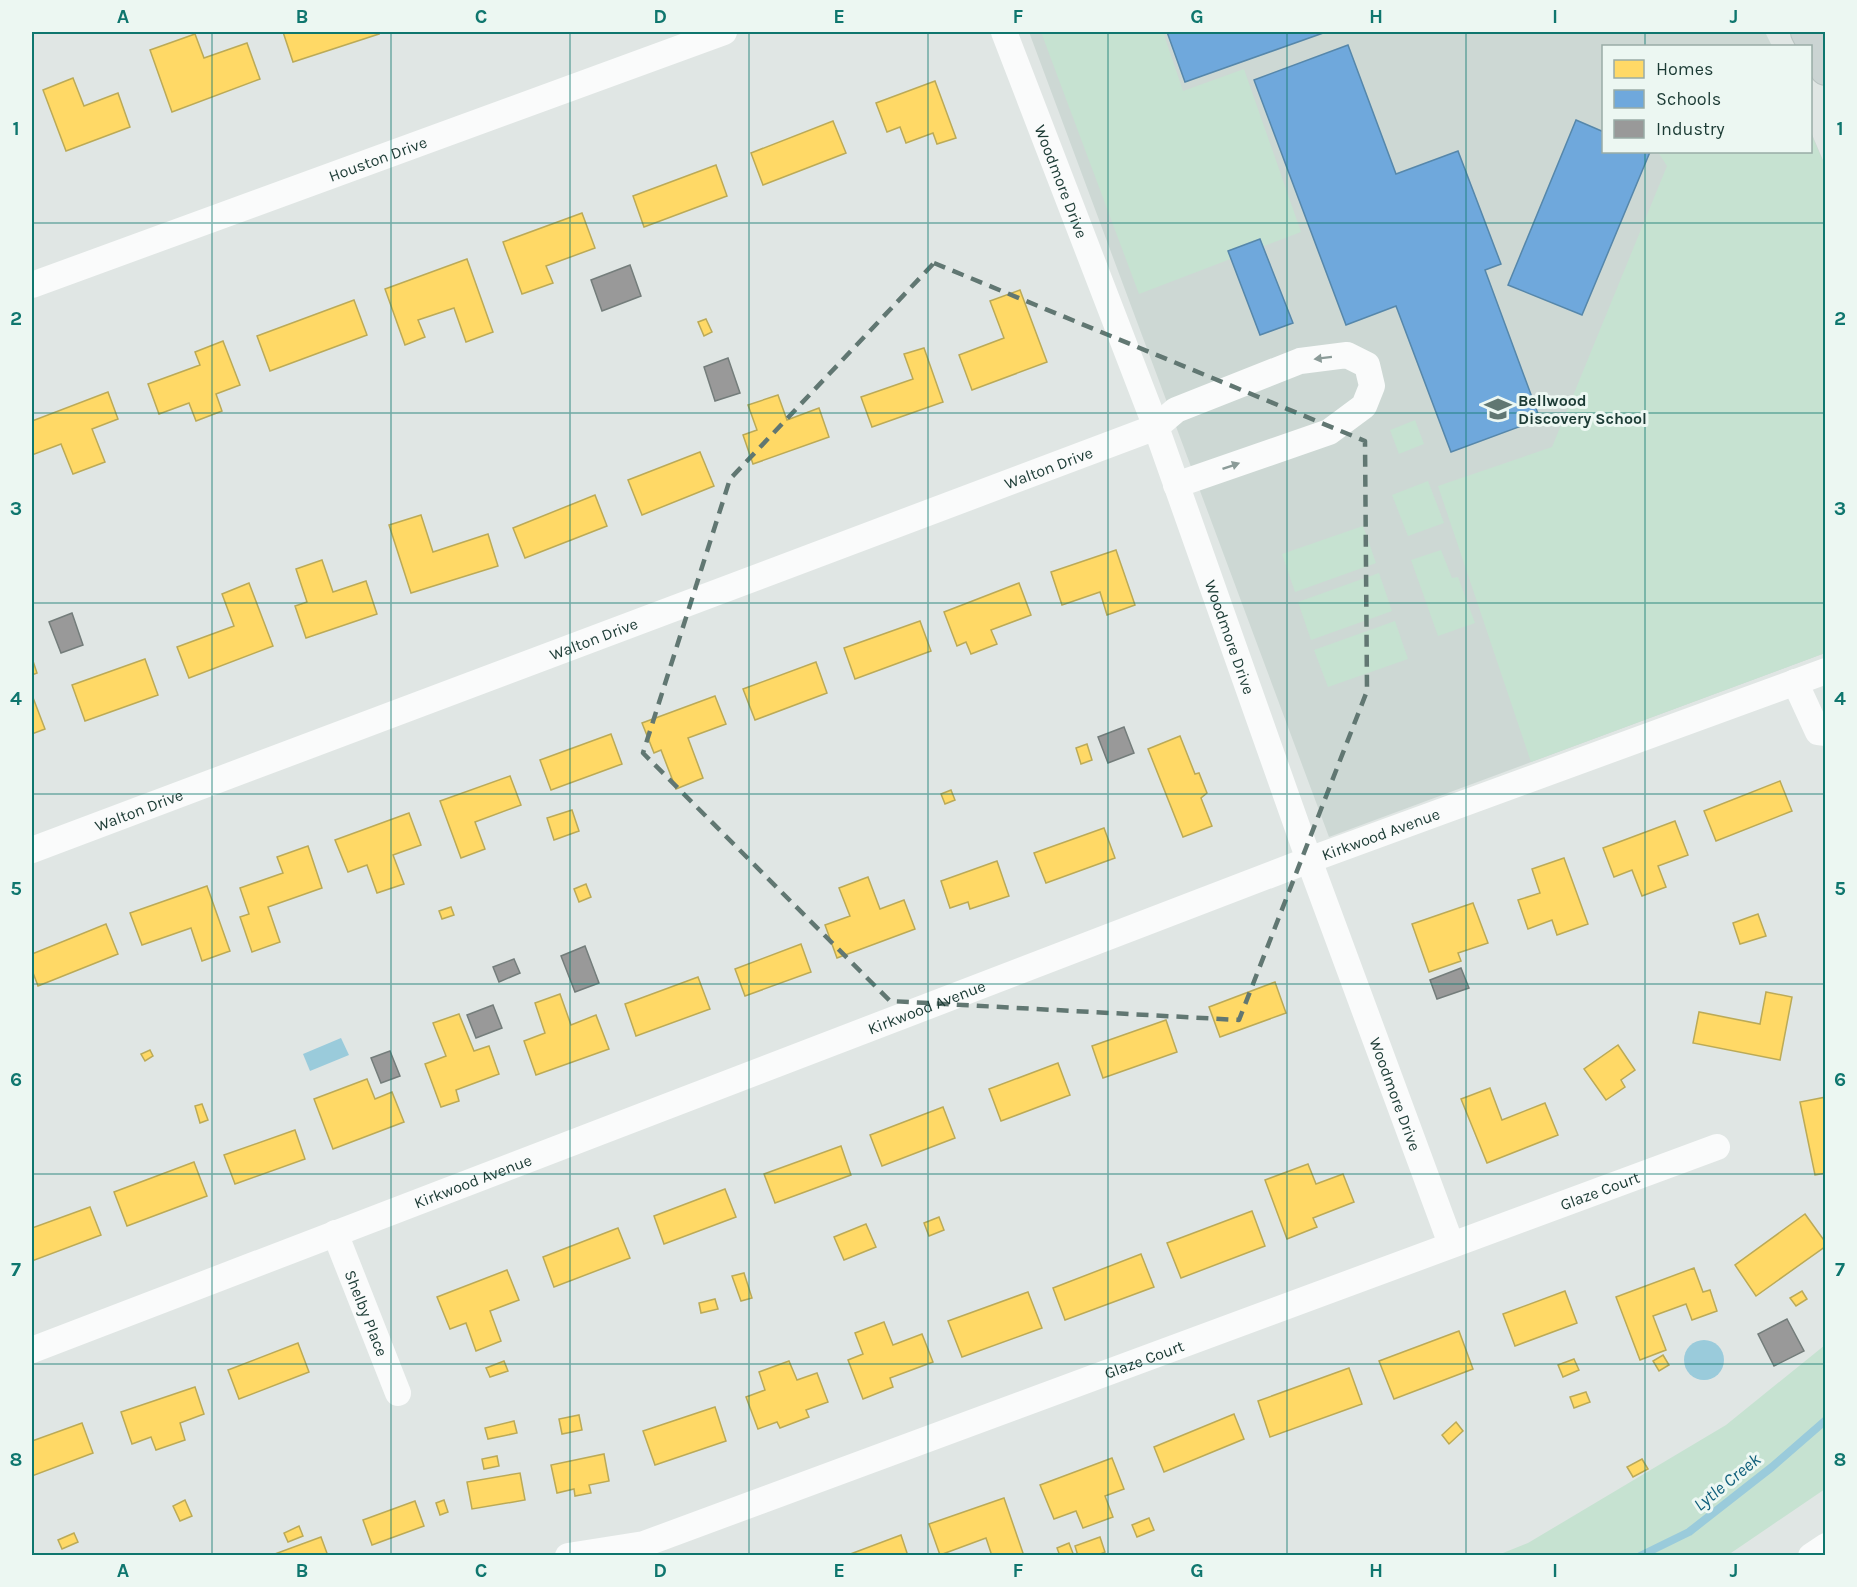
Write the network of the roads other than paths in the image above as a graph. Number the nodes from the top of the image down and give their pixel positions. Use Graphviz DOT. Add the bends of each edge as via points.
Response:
graph roads {
  1 [pos="724,32"];
  2 [pos="1004,32"];
  3 [pos="1807,32"];
  4 [pos="1826,69"];
  5 [pos="32,284"];
  6 [pos="1156,427"];
  7 [pos="1176,485"];
  8 [pos="1826,671"];
  9 [pos="1795,682"];
  10 [pos="1826,733"];
  11 [pos="32,850"];
  12 [pos="1309,860"];
  13 [pos="1717,1147"];
  14 [pos="335,1233"];
  15 [pos="1451,1244"];
  16 [pos="32,1350"];
  17 [pos="398,1393"];
  18 [pos="1826,1546"];
  19 [pos="568,1556"];
  20 [pos="1811,1556"];
  1 -- 5 [label="street, Houston Drive"];
  2 -- 6 [label="street, Woodmore Drive"];
  3 -- 4 [label="main road"];
  6 -- 7 [label="street, Woodmore Drive"];
  7 -- 6 [label="street, Walton Drive, one-way" via="1329,432 1364,406 1372,386 1367,365 1347,355 1300,361 1176,410"];
  6 -- 11 [label="street, Walton Drive"];
  7 -- 12 [label="street, Woodmore Drive"];
  8 -- 9 [label="street, Kirkwood Avenue"];
  9 -- 10 [label="street" via="1818,732"];
  9 -- 12 [label="street, Kirkwood Avenue"];
  12 -- 14 [label="street, Kirkwood Avenue"];
  12 -- 15 [label="street, Woodmore Drive"];
  13 -- 15 [label="street, Glaze Court"];
  14 -- 16 [label="street, Kirkwood Avenue"];
  14 -- 17 [label="street, Shelby Place"];
  15 -- 19 [label="street, Glaze Court" via="644,1544"];
  18 -- 20 [label="street"];
}
